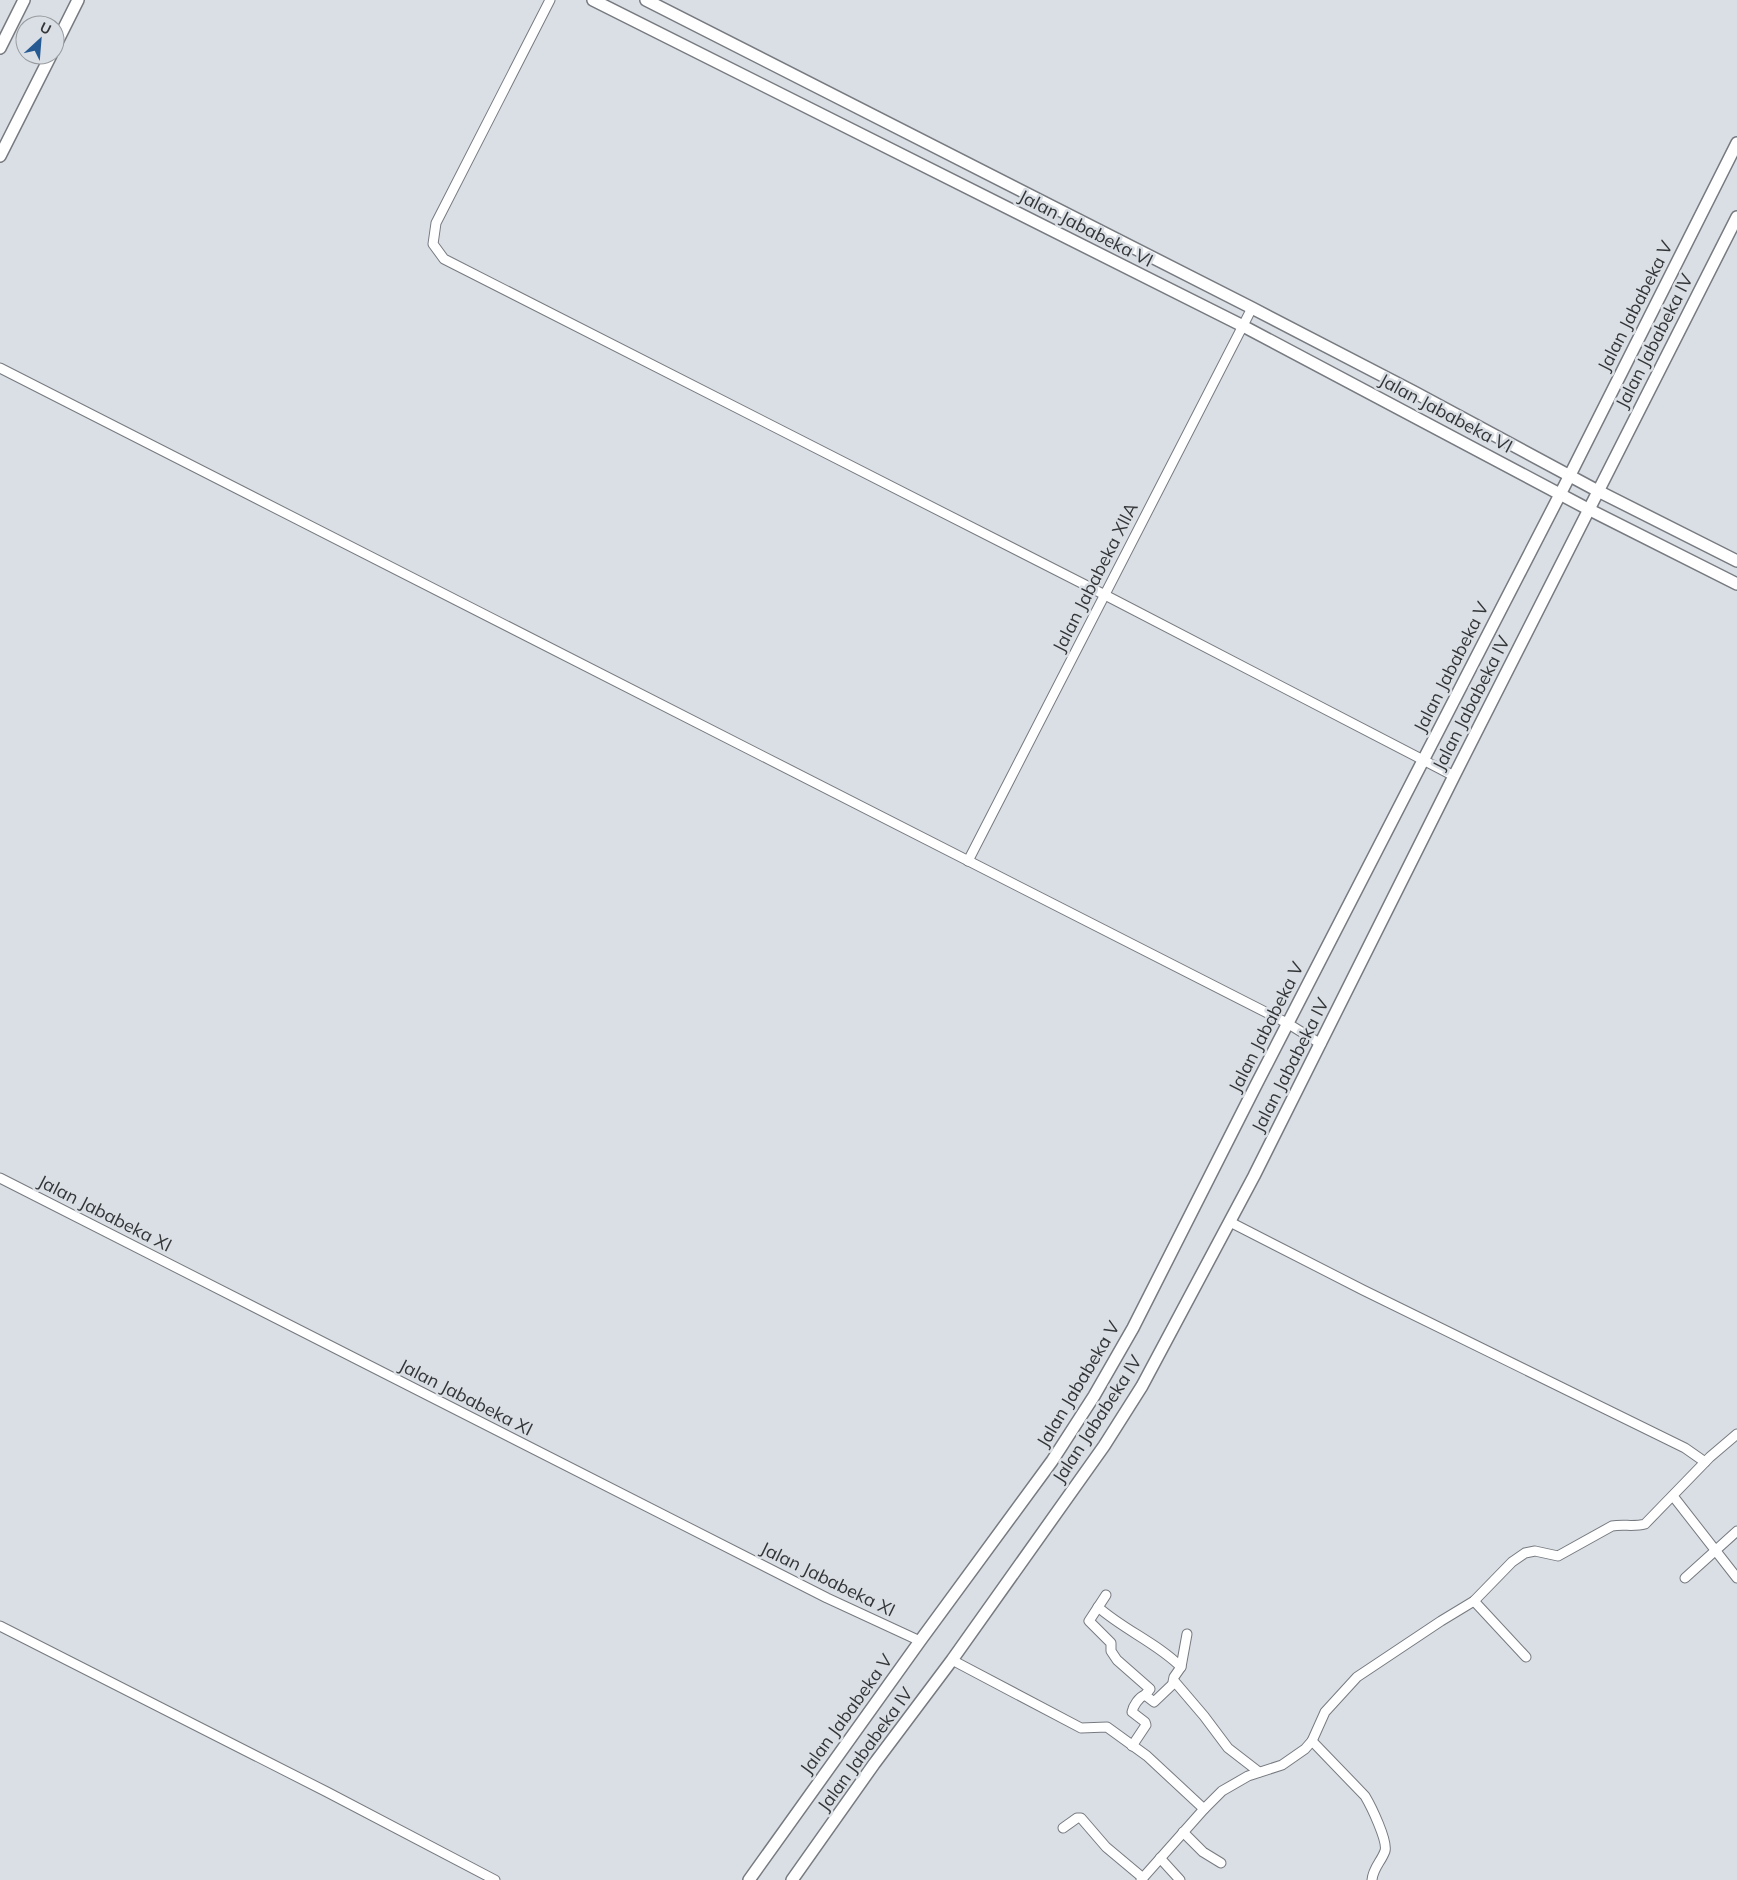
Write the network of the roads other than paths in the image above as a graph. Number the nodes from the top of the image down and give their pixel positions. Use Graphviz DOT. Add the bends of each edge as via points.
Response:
graph roads {
  1 [pos="24,0"];
  2 [pos="78,0"];
  3 [pos="550,0"];
  4 [pos="593,0"];
  5 [pos="646,0"];
  6 [pos="65,26"];
  7 [pos="0,48"];
  8 [pos="46,65"];
  9 [pos="1737,143"];
  10 [pos="0,156"];
  11 [pos="1737,217"];
  12 [pos="1252,308"];
  13 [pos="1243,326"];
  14 [pos="0,368"];
  15 [pos="1570,475"];
  16 [pos="1598,491"];
  17 [pos="1560,493"];
  18 [pos="1588,509"];
  19 [pos="1737,561"];
  20 [pos="1737,584"];
  21 [pos="1105,595"];
  22 [pos="1422,760"];
  23 [pos="1454,776"];
  24 [pos="968,860"];
  25 [pos="1287,1023"];
  26 [pos="1321,1044"];
  27 [pos="0,1178"];
  28 [pos="1230,1222"];
  29 [pos="1737,1434"];
  30 [pos="1706,1462"];
  31 [pos="1673,1496"];
  32 [pos="1737,1531"];
  33 [pos="1715,1550"];
  34 [pos="1685,1578"];
  35 [pos="1737,1578"];
  36 [pos="1106,1595"];
  37 [pos="1474,1601"];
  38 [pos="1098,1607"];
  39 [pos="0,1626"];
  40 [pos="1187,1634"];
  41 [pos="920,1641"];
  42 [pos="1526,1657"];
  43 [pos="952,1660"];
  44 [pos="1182,1667"];
  45 [pos="1173,1682"];
  46 [pos="1145,1695"];
  47 [pos="1312,1741"];
  48 [pos="1132,1746"];
  49 [pos="1259,1772"];
  50 [pos="1204,1809"];
  51 [pos="1063,1828"];
  52 [pos="1183,1832"];
  53 [pos="1160,1858"];
  54 [pos="1221,1863"];
  55 [pos="1142,1879"];
  56 [pos="495,1880"];
  57 [pos="749,1880"];
  58 [pos="792,1880"];
  59 [pos="1180,1880"];
  60 [pos="1372,1880"];
  1 -- 7 [label="street"];
  2 -- 6 [label="street"];
  3 -- 21 [label="street" via="436,223 433,244 444,259"];
  4 -- 13 [label="street, Jalan Jababeka VI"];
  5 -- 12 [label="street, Jalan Jababeka VI"];
  8 -- 10 [label="street"];
  9 -- 15 [label="street, Jalan Jababeka V"];
  11 -- 16 [label="street, Jalan Jababeka IV"];
  12 -- 13 [label="street, Jalan Jababeka XIIA"];
  12 -- 15 [label="street, Jalan Jababeka VI"];
  13 -- 17 [label="street, Jalan Jababeka VI"];
  13 -- 21 [label="street, Jalan Jababeka XIIA"];
  14 -- 24 [label="street"];
  15 -- 16 [label="street, Jalan Jababeka VI"];
  15 -- 17 [label="street, Jalan Jababeka V"];
  16 -- 18 [label="street, Jalan Jababeka IV"];
  16 -- 19 [label="street, Jalan Jababeka VI"];
  17 -- 18 [label="street, Jalan Jababeka VI"];
  17 -- 22 [label="street, Jalan Jababeka V"];
  18 -- 20 [label="street, Jalan Jababeka VI"];
  18 -- 23 [label="street, Jalan Jababeka IV"];
  21 -- 22 [label="street"];
  21 -- 24 [label="street, Jalan Jababeka XIIA"];
  22 -- 23 [label="street"];
  22 -- 25 [label="street, Jalan Jababeka V"];
  23 -- 26 [label="street, Jalan Jababeka IV"];
  24 -- 25 [label="street"];
  25 -- 26 [label="street"];
  25 -- 41 [label="street, Jalan Jababeka V" via="1110,1370 1052,1461"];
  26 -- 28 [label="street, Jalan Jababeka IV"];
  27 -- 41 [label="street, Jalan Jababeka XI" via="827,1598"];
  28 -- 30 [label="street" via="1685,1448"];
  28 -- 43 [label="street, Jalan Jababeka IV" via="1124,1416"];
  29 -- 30 [label="street"];
  30 -- 31 [label="street"];
  31 -- 33 [label="street"];
  31 -- 37 [label="street" via="1645,1524 1612,1526 1558,1556 1535,1551 1525,1553"];
  32 -- 33 [label="street"];
  33 -- 34 [label="street"];
  33 -- 35 [label="street"];
  36 -- 38 [label="street"];
  37 -- 42 [label="street"];
  37 -- 47 [label="street" via="1357,1677 1326,1712"];
  38 -- 44 [label="street"];
  38 -- 46 [label="street" via="1090,1622 1111,1643 1111,1651 1117,1660 1150,1689"];
  39 -- 56 [label="street"];
  40 -- 44 [label="street"];
  41 -- 57 [label="street, Jalan Jababeka V"];
  43 -- 48 [label="street" via="1082,1728 1105,1726"];
  43 -- 58 [label="street, Jalan Jababeka IV"];
  44 -- 45 [label="street"];
  45 -- 46 [label="street" via="1154,1702"];
  45 -- 49 [label="street" via="1178,1683 1191,1698 1228,1748"];
  46 -- 48 [label="street" via="1132,1709 1146,1725"];
  47 -- 49 [label="street" via="1290,1761"];
  47 -- 60 [label="street" via="1371,1806 1385,1845"];
  48 -- 50 [label="street"];
  49 -- 50 [label="street" via="1230,1785"];
  50 -- 52 [label="street"];
  51 -- 55 [label="street" via="1081,1818 1106,1847"];
  52 -- 53 [label="street"];
  52 -- 54 [label="street" via="1203,1852"];
  53 -- 55 [label="street"];
  53 -- 59 [label="street"];
}
